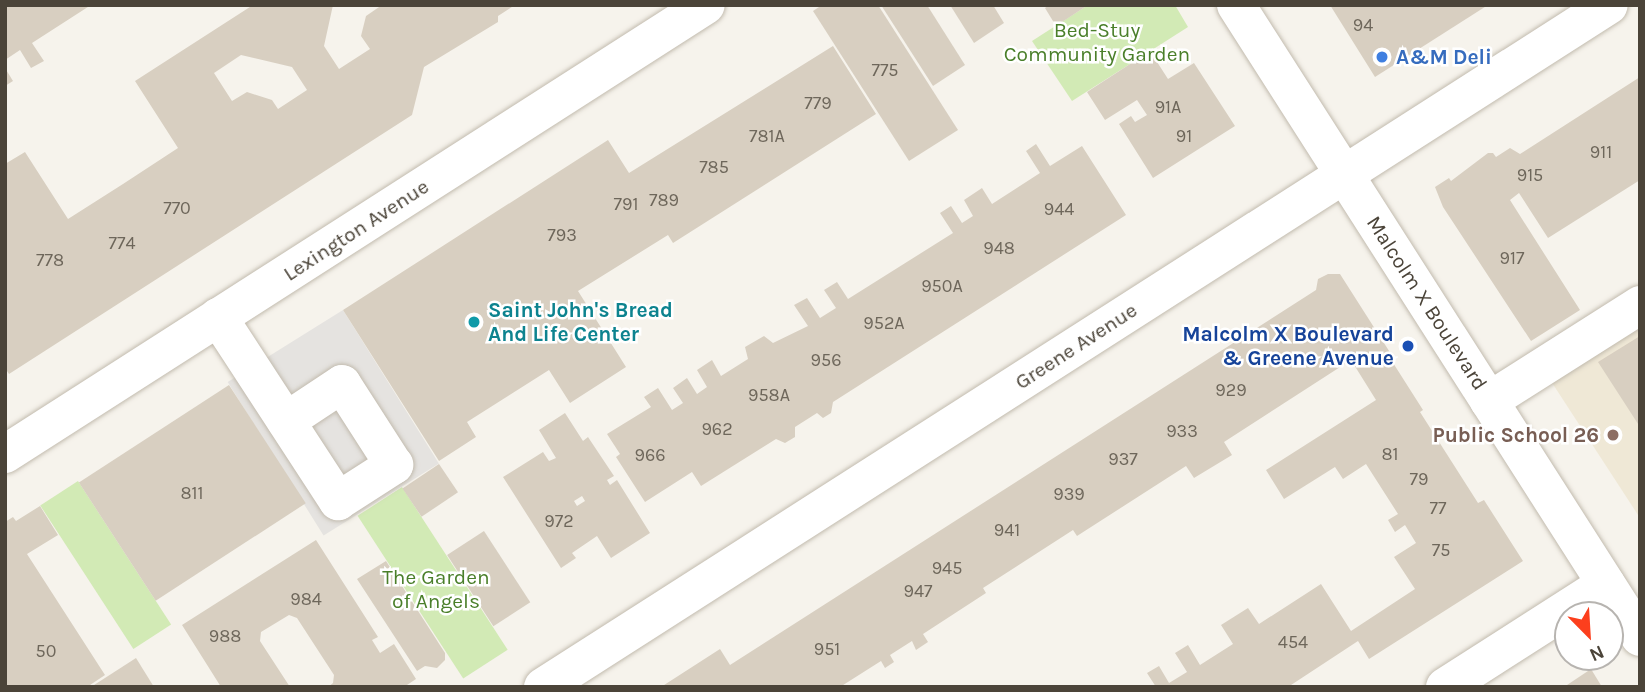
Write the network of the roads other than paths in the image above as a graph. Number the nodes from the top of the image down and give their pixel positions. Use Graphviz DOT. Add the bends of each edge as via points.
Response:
graph roads {
  1 [pos="706,5"];
  2 [pos="1236,5"];
  3 [pos="1609,5"];
  4 [pos="1344,174"];
  5 [pos="1640,304"];
  6 [pos="218,317"];
  7 [pos="1489,401"];
  8 [pos="286,421"];
  9 [pos="5,454"];
  10 [pos="1606,584"];
  11 [pos="1640,637"];
  12 [pos="543,687"];
  13 [pos="1445,687"];
  1 -- 6 [label="street, Lexington Avenue"];
  2 -- 4 [label="street, Malcolm X Boulevard"];
  3 -- 4 [label="street, Greene Avenue"];
  4 -- 7 [label="street, Malcolm X Boulevard"];
  4 -- 12 [label="street, Greene Avenue"];
  5 -- 7 [label="street"];
  6 -- 8 [label="street"];
  6 -- 9 [label="street, Lexington Avenue"];
  7 -- 10 [label="street, Malcolm X Boulevard"];
  10 -- 11 [label="street, Malcolm X Boulevard"];
  10 -- 13 [label="street"];
}
